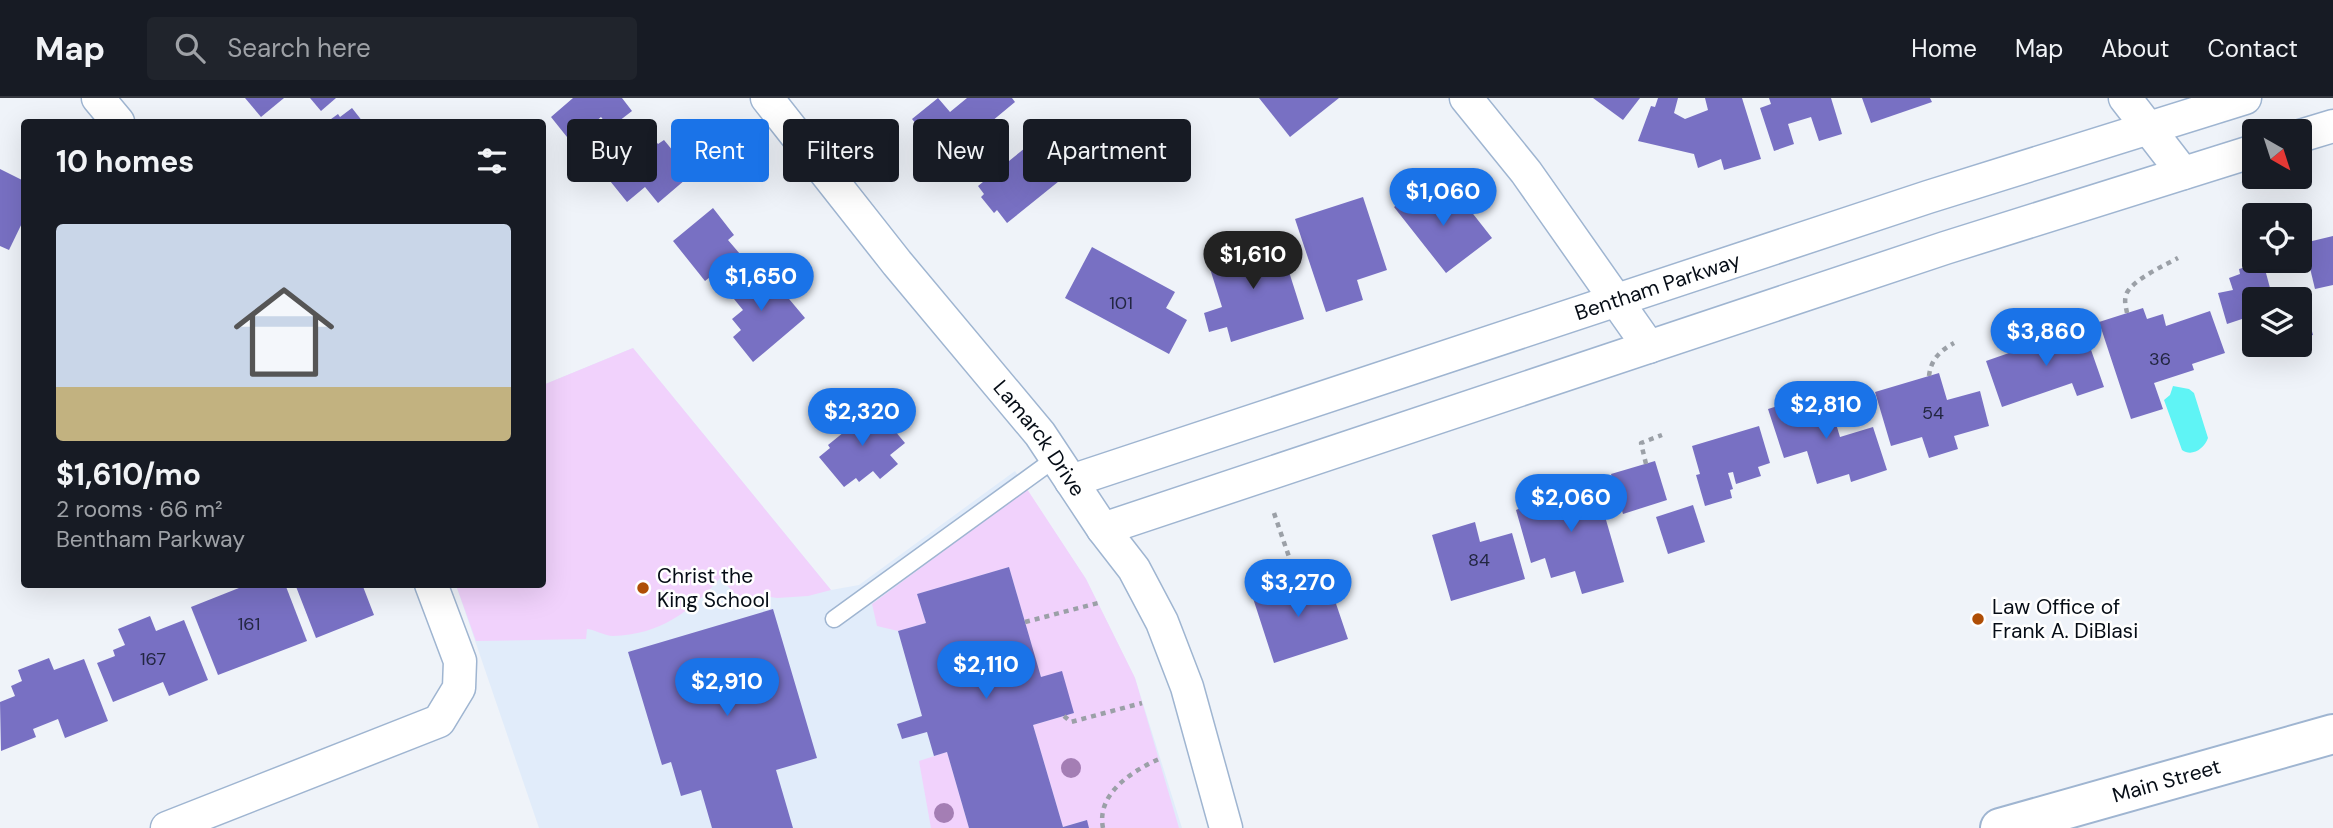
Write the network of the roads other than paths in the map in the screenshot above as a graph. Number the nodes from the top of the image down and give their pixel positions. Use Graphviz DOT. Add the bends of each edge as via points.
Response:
graph roads {
  1 [pos="98,98"];
  2 [pos="767,98"];
  3 [pos="1466,98"];
  4 [pos="2125,98"];
  5 [pos="2245,98"];
  6 [pos="116,119"];
  7 [pos="2333,126"];
  8 [pos="2148,128"];
  9 [pos="2312,132"];
  10 [pos="2242,155"];
  11 [pos="2183,173"];
  12 [pos="1616,299"];
  13 [pos="1649,346"];
  14 [pos="1063,469"];
  15 [pos="1103,528"];
  16 [pos="433,588"];
  17 [pos="834,619"];
  18 [pos="2333,734"];
  19 [pos="167,828"];
  20 [pos="1226,828"];
  21 [pos="2000,828"];
  1 -- 6 [label="street"];
  2 -- 14 [label="street, Lamarck Drive" via="1040,434"];
  3 -- 12 [label="street"];
  4 -- 8 [label="street"];
  5 -- 8 [label="street, Bentham Parkway"];
  7 -- 9 [label="street"];
  8 -- 11 [label="street"];
  8 -- 12 [label="street, Bentham Parkway"];
  10 -- 11 [label="street"];
  11 -- 13 [label="street"];
  12 -- 13 [label="street"];
  12 -- 14 [label="street, Bentham Parkway"];
  13 -- 15 [label="street"];
  14 -- 15 [label="street, Lamarck Drive"];
  14 -- 17 [label="lane"];
  15 -- 20 [label="street, Lamarck Drive" via="1133,569 1162,622 1187,687"];
  16 -- 19 [label="street" via="460,661 459,688 439,721"];
  18 -- 21 [label="main road, Main Street"];
}
